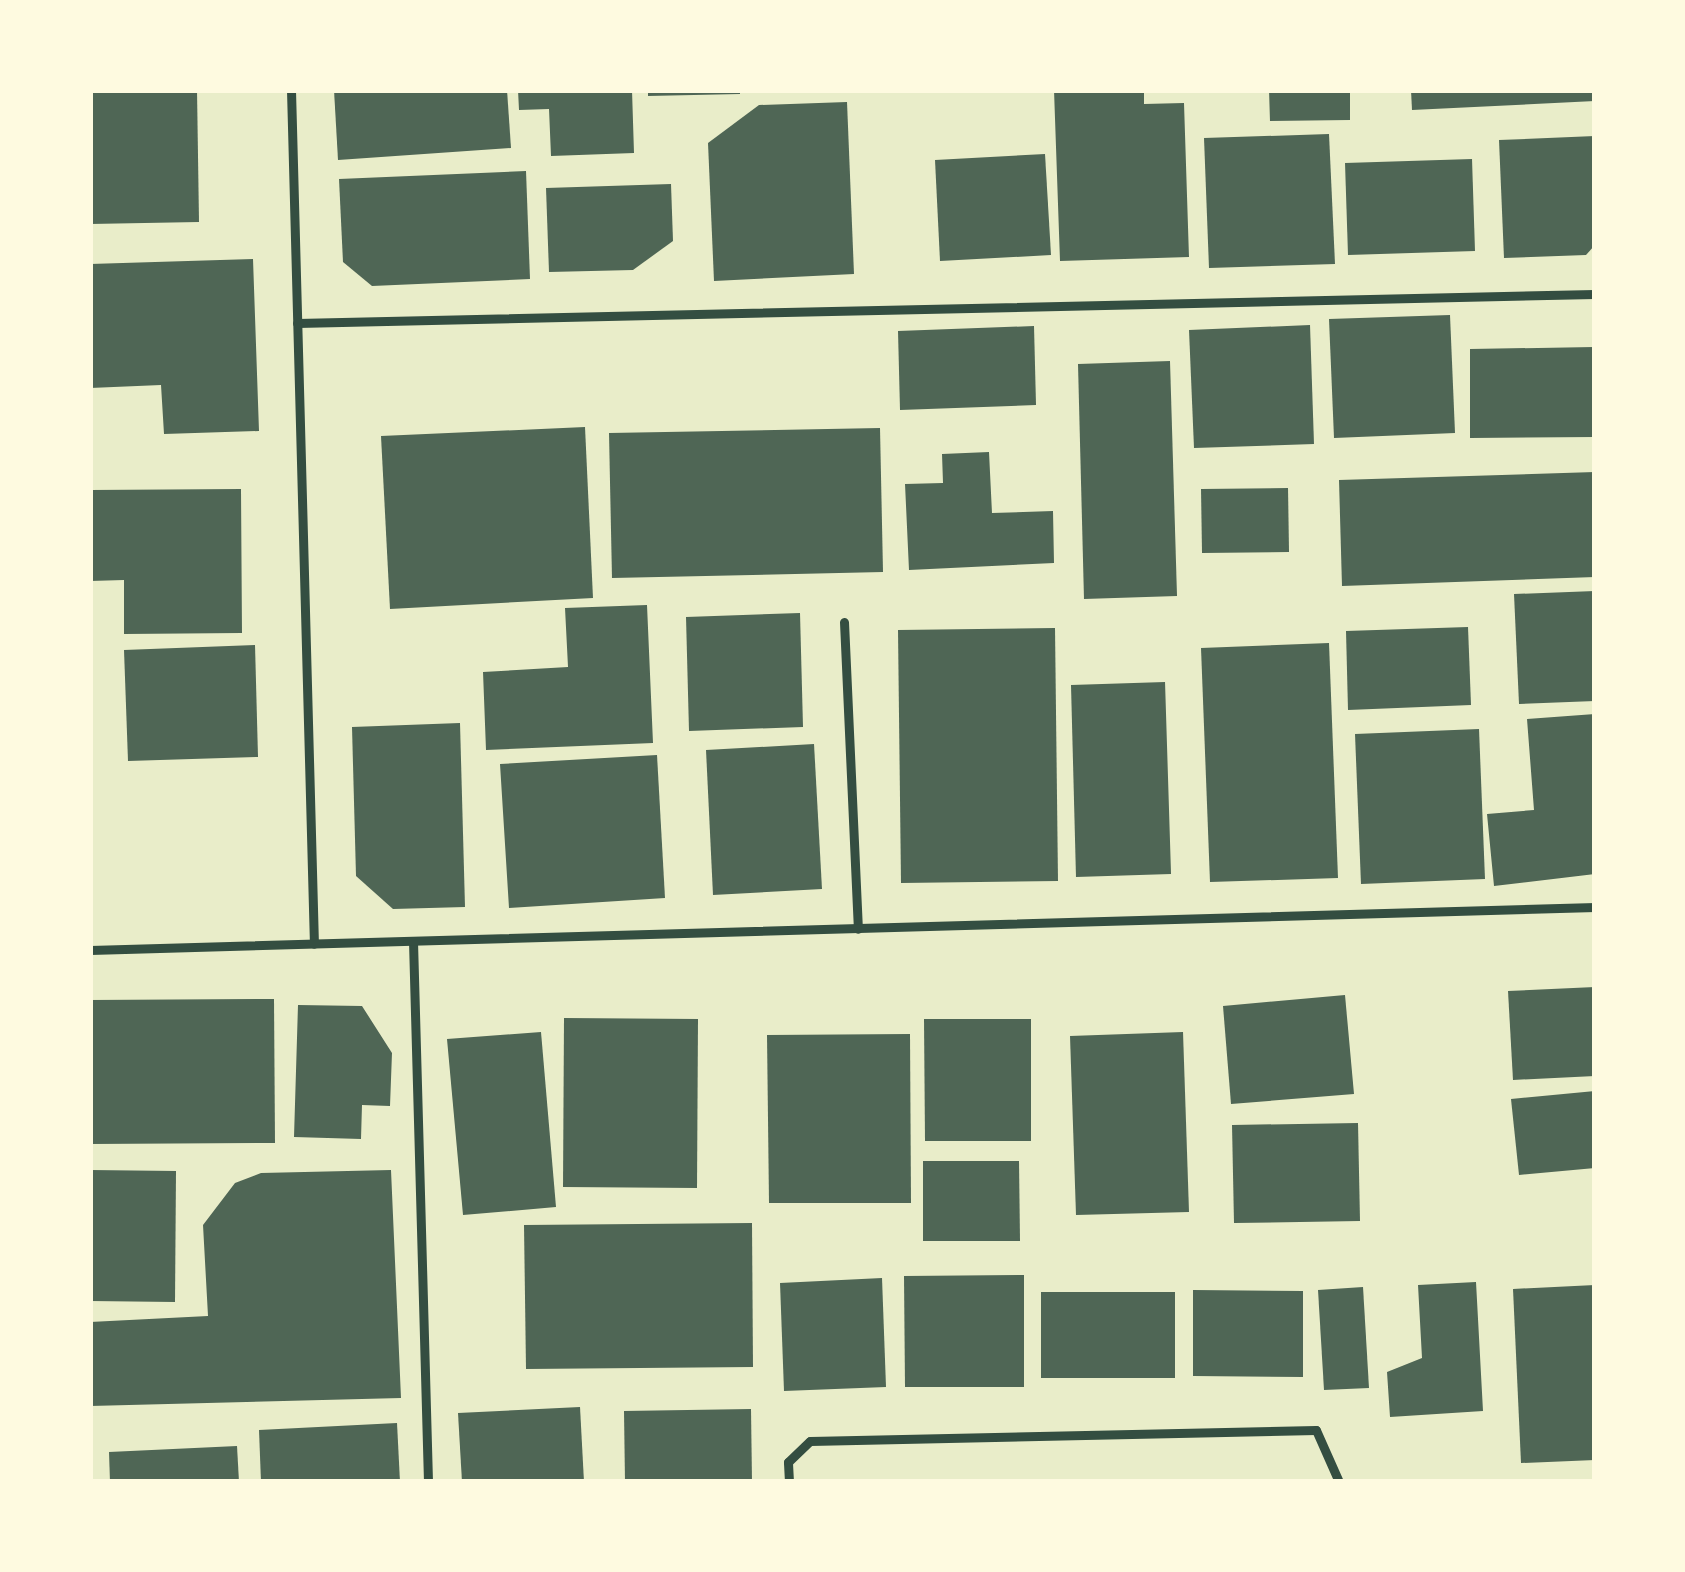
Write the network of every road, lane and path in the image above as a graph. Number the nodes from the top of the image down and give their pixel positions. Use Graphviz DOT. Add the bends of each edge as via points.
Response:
graph roads {
  1 [pos="291,90"];
  2 [pos="1595,294"];
  3 [pos="297,323"];
  4 [pos="844,622"];
  5 [pos="1595,908"];
  6 [pos="858,929"];
  7 [pos="413,941"];
  8 [pos="314,944"];
  9 [pos="90,950"];
  10 [pos="428,1482"];
  11 [pos="789,1482"];
  12 [pos="1339,1482"];
  1 -- 3 [label="lane"];
  2 -- 3 [label="lane"];
  3 -- 8 [label="lane"];
  4 -- 6 [label="lane"];
  5 -- 6 [label="lane"];
  6 -- 7 [label="lane"];
  7 -- 8 [label="lane"];
  7 -- 10 [label="lane"];
  8 -- 9 [label="lane"];
  11 -- 12 [label="lane" via="788,1462 810,1441 1316,1430"];
}
